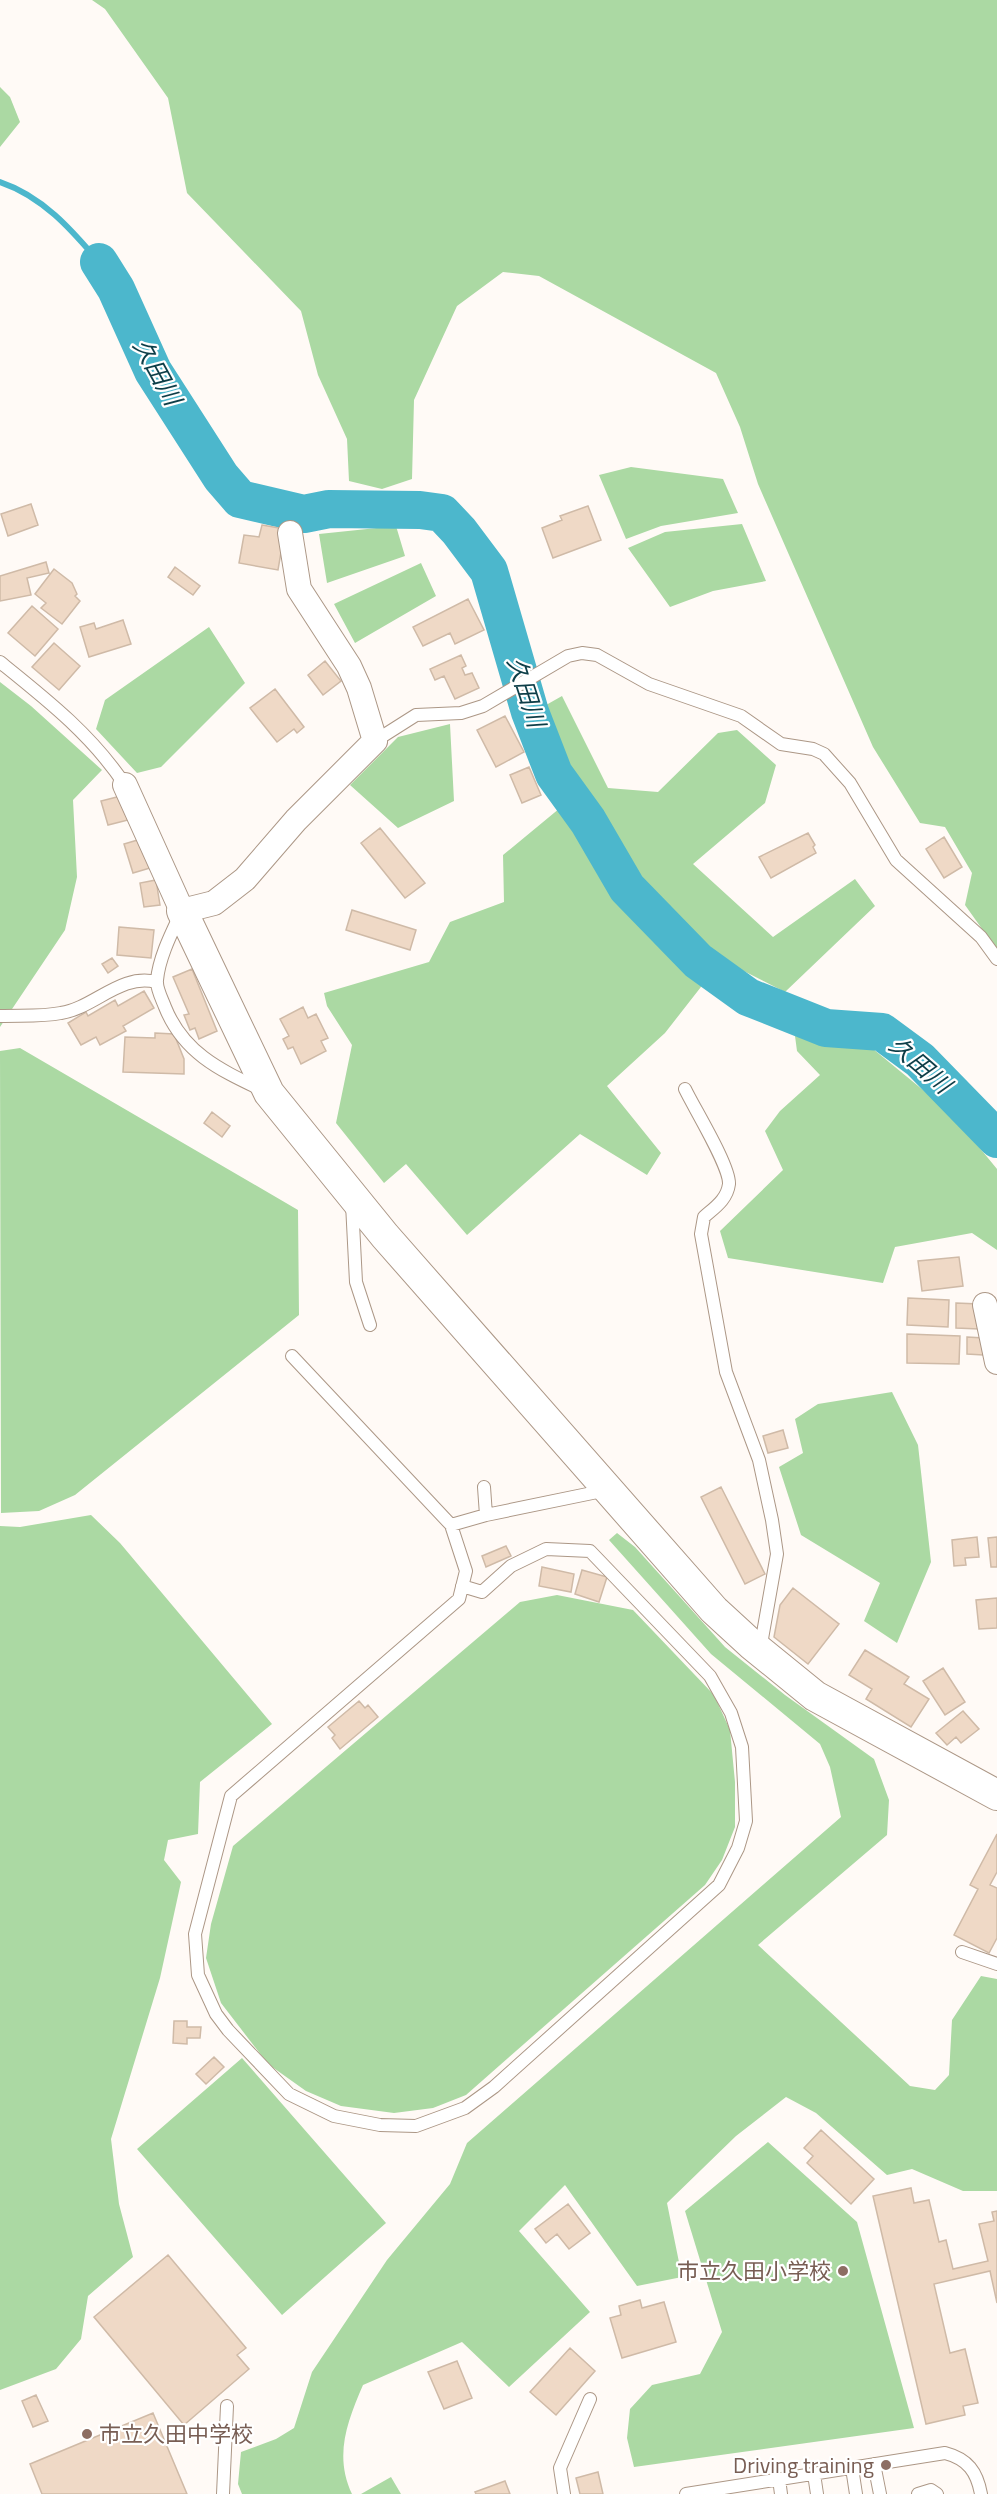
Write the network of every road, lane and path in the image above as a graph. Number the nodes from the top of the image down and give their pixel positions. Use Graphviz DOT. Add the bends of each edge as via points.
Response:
graph roads {
  1 [pos="290,533"];
  2 [pos="0,662"];
  3 [pos="375,741"];
  4 [pos="125,785"];
  5 [pos="182,911"];
  6 [pos="997,959"];
  7 [pos="156,982"];
  8 [pos="0,1016"];
  9 [pos="685,1089"];
  10 [pos="269,1093"];
  11 [pos="351,1197"];
  12 [pos="985,1305"];
  13 [pos="370,1325"];
  14 [pos="292,1356"];
  15 [pos="997,1362"];
  16 [pos="484,1487"];
  17 [pos="609,1489"];
  18 [pos="486,1515"];
  19 [pos="451,1525"];
  20 [pos="462,1586"];
  21 [pos="759,1651"];
  22 [pos="997,1795"];
  23 [pos="962,1952"];
  24 [pos="997,1964"];
  25 [pos="590,2399"];
  26 [pos="227,2406"];
  27 [pos="874,2464"];
  28 [pos="852,2468"];
  29 [pos="814,2474"];
  30 [pos="779,2479"];
  31 [pos="706,2492"];
  32 [pos="222,2494"];
  33 [pos="564,2494"];
  34 [pos="686,2494"];
  35 [pos="781,2494"];
  36 [pos="816,2494"];
  37 [pos="856,2494"];
  38 [pos="880,2494"];
  39 [pos="918,2494"];
  40 [pos="937,2494"];
  41 [pos="981,2494"];
  1 -- 3 [label="street" via="299,589 348,666"];
  2 -- 4 [label="lane" via="86,736 109,760"];
  3 -- 5 [label="street" via="296,820 245,879 214,903"];
  3 -- 6 [label="lane" via="416,715 473,710 568,656 597,655 649,684 741,716 781,744 824,754 850,783 896,860 981,937"];
  4 -- 5 [label="street"];
  5 -- 7 [label="lane"];
  5 -- 10 [label="street"];
  7 -- 8 [label="lane" via="129,982 79,1009 60,1014"];
  7 -- 10 [label="lane" via="171,1021 185,1043 212,1066"];
  9 -- 21 [label="lane" via="725,1168 729,1184 722,1202 704,1217 701,1234 726,1372 759,1460 777,1554"];
  10 -- 11 [label="street"];
  11 -- 13 [label="lane" via="356,1282"];
  11 -- 17 [label="street"];
  12 -- 15 [label="street"];
  14 -- 19 [label="lane"];
  16 -- 18 [label="lane"];
  17 -- 18 [label="lane"];
  17 -- 21 [label="street" via="714,1610"];
  18 -- 19 [label="lane"];
  19 -- 20 [label="lane" via="466,1571"];
  20 -- 20 [label="lane" via="459,1599 231,1796 195,1934 198,1975 216,2014 289,2094 334,2116 380,2125 416,2126 465,2108 494,2087 719,1885 738,1848 746,1821 741,1747 731,1713 710,1676 590,1551 546,1549 511,1566 482,1592"];
  21 -- 22 [label="street" via="815,1696"];
  23 -- 24 [label="lane"];
  25 -- 33 [label="lane" via="560,2468"];
  26 -- 32 [label="lane"];
  27 -- 28 [label="lane"];
  27 -- 38 [label="lane"];
  27 -- 41 [label="lane" via="945,2453 957,2456 978,2476"];
  28 -- 29 [label="lane"];
  28 -- 37 [label="lane"];
  29 -- 30 [label="lane"];
  29 -- 36 [label="lane"];
  30 -- 31 [label="lane"];
  30 -- 35 [label="lane"];
  31 -- 34 [label="lane"];
  39 -- 40 [label="lane" via="931,2490"];
}
